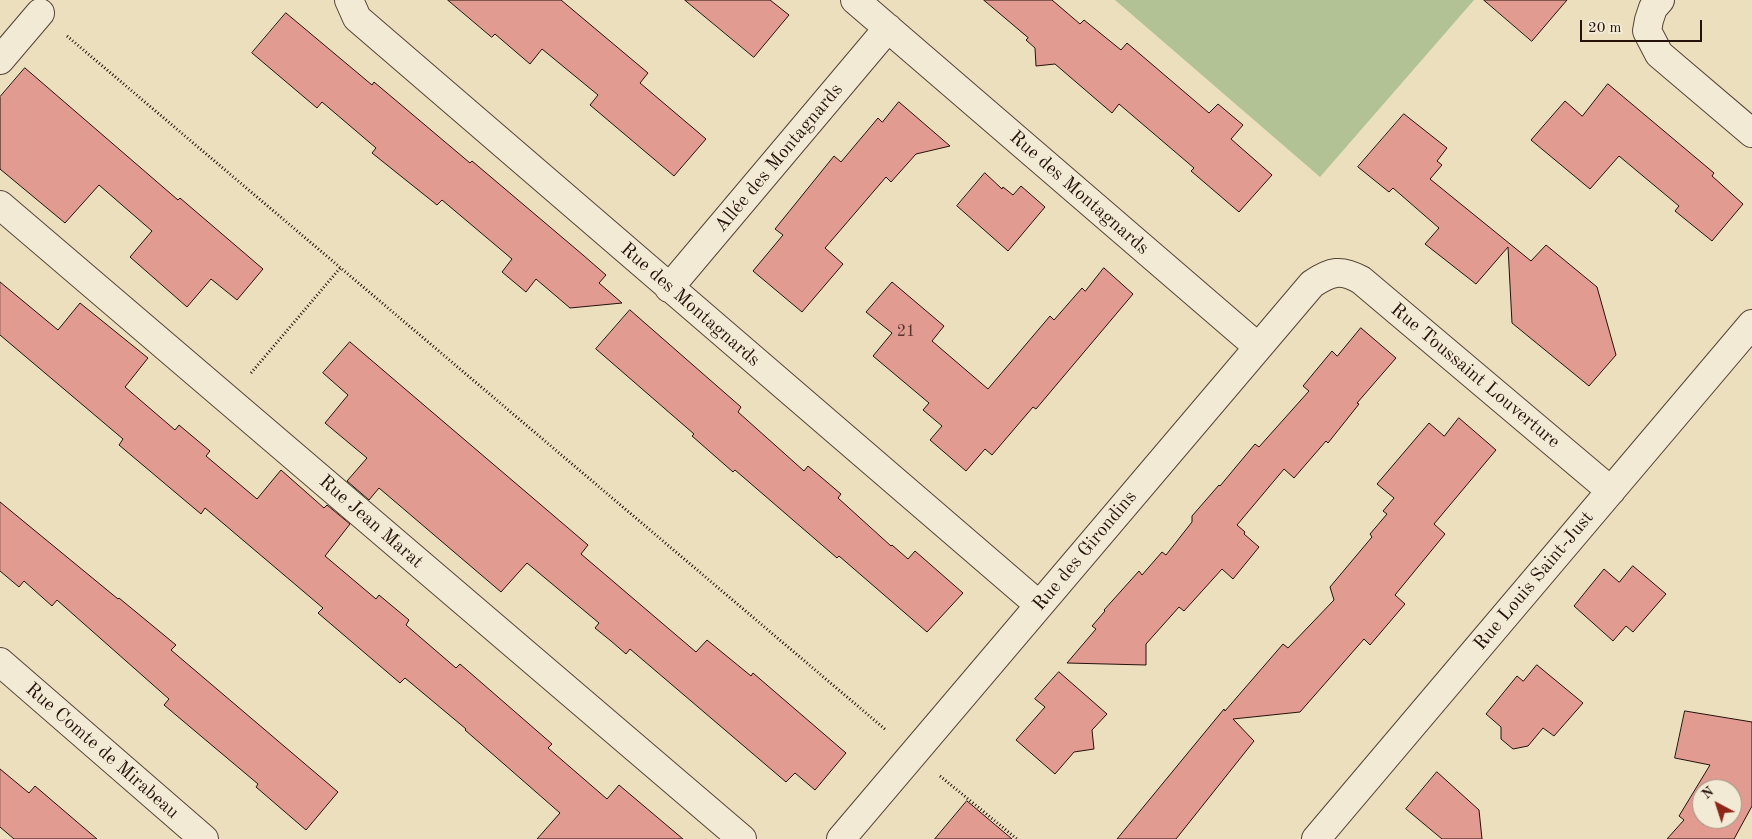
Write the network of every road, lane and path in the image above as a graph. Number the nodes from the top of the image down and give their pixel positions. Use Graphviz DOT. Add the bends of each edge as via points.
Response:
graph roads {
  1 [pos="348,0"];
  2 [pos="855,0"];
  3 [pos="1660,0"];
  4 [pos="40,13"];
  5 [pos="888,28"];
  6 [pos="0,60"];
  7 [pos="1752,133"];
  8 [pos="0,206"];
  9 [pos="341,268"];
  10 [pos="1334,272"];
  11 [pos="670,288"];
  12 [pos="1752,324"];
  13 [pos="1258,347"];
  14 [pos="228,400"];
  15 [pos="1610,491"];
  16 [pos="1039,605"];
  17 [pos="0,662"];
  18 [pos="913,754"];
  19 [pos="204,839"];
  20 [pos="742,839"];
  21 [pos="841,839"];
  22 [pos="1017,839"];
  23 [pos="1317,839"];
  1 -- 11 [label="street, Rue des Montagnards" via="357,18"];
  2 -- 5 [label="street, Rue des Montagnards"];
  3 -- 7 [label="street" via="1651,14 1647,31 1659,54"];
  4 -- 6 [label="street"];
  4 -- 9 [label="path"];
  5 -- 11 [label="street, Allée des Montagnards"];
  5 -- 13 [label="street, Rue des Montagnards"];
  8 -- 14 [label="street, Rue Jean Marat"];
  9 -- 14 [label="path"];
  9 -- 18 [label="path"];
  10 -- 13 [label="street, Rue des Girondins" via="1312,284"];
  10 -- 15 [label="street, Rue Toussaint Louverture" via="1348,273 1361,280"];
  11 -- 16 [label="street, Rue des Montagnards"];
  12 -- 15 [label="street, Rue Louis Saint-Just"];
  13 -- 16 [label="street, Rue des Girondins"];
  14 -- 20 [label="street, Rue Jean Marat"];
  15 -- 23 [label="street, Rue Louis Saint-Just"];
  16 -- 18 [label="street, Rue des Girondins"];
  17 -- 19 [label="street, Rue Comte de Mirabeau"];
  18 -- 21 [label="street, Rue des Girondins"];
  18 -- 22 [label="path"];
}
